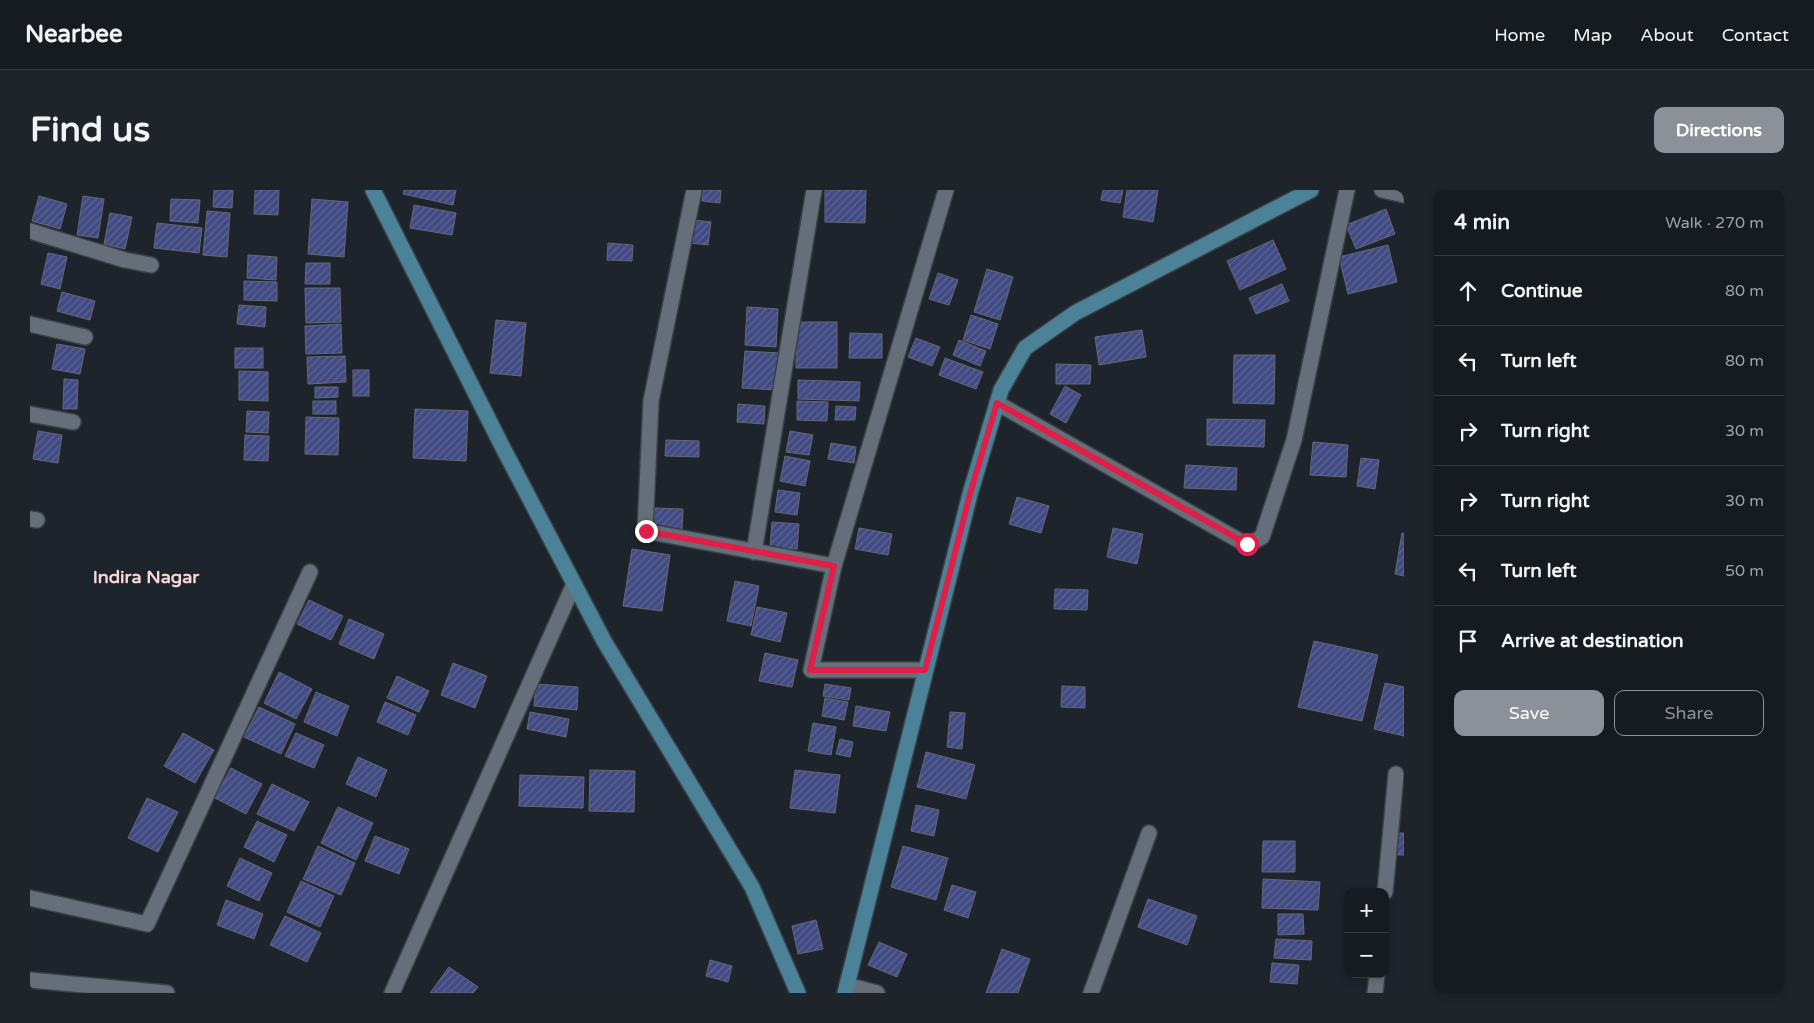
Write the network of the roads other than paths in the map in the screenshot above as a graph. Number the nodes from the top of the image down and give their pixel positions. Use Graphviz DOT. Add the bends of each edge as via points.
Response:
graph roads {
  1 [pos="373,190"];
  2 [pos="694,190"];
  3 [pos="814,190"];
  4 [pos="946,190"];
  5 [pos="1311,190"];
  6 [pos="1347,190"];
  7 [pos="1382,190"];
  8 [pos="1404,195"];
  9 [pos="30,232"];
  10 [pos="151,265"];
  11 [pos="30,324"];
  12 [pos="85,337"];
  13 [pos="997,403"];
  14 [pos="30,414"];
  15 [pos="73,422"];
  16 [pos="754,552"];
  17 [pos="834,566"];
  18 [pos="310,572"];
  19 [pos="574,584"];
  20 [pos="925,670"];
  21 [pos="1396,774"];
  22 [pos="1149,833"];
  23 [pos="1385,888"];
  24 [pos="30,898"];
  25 [pos="1377,978"];
  26 [pos="30,980"];
  27 [pos="846,989"];
  28 [pos="167,993"];
  29 [pos="392,993"];
  30 [pos="798,993"];
  31 [pos="877,993"];
  32 [pos="1091,993"];
  33 [pos="1375,993"];
  1 -- 19 [label="main road"];
  2 -- 16 [label="street" via="651,401 646,531"];
  3 -- 16 [label="street"];
  4 -- 17 [label="street"];
  5 -- 13 [label="main road" via="1075,313 1025,348"];
  6 -- 13 [label="street" via="1294,440 1262,537 1247,544"];
  7 -- 8 [label="street"];
  9 -- 10 [label="street"];
  11 -- 12 [label="street"];
  13 -- 20 [label="main road"];
  14 -- 15 [label="street"];
  16 -- 17 [label="street"];
  17 -- 20 [label="street" via="810,670"];
  18 -- 24 [label="street" via="147,924"];
  19 -- 29 [label="street"];
  19 -- 30 [label="main road" via="604,641 752,887"];
  20 -- 27 [label="main road"];
  21 -- 23 [label="street"];
  22 -- 32 [label="street"];
  25 -- 33 [label="street"];
  26 -- 28 [label="street"];
  27 -- 31 [label="street"];
}
